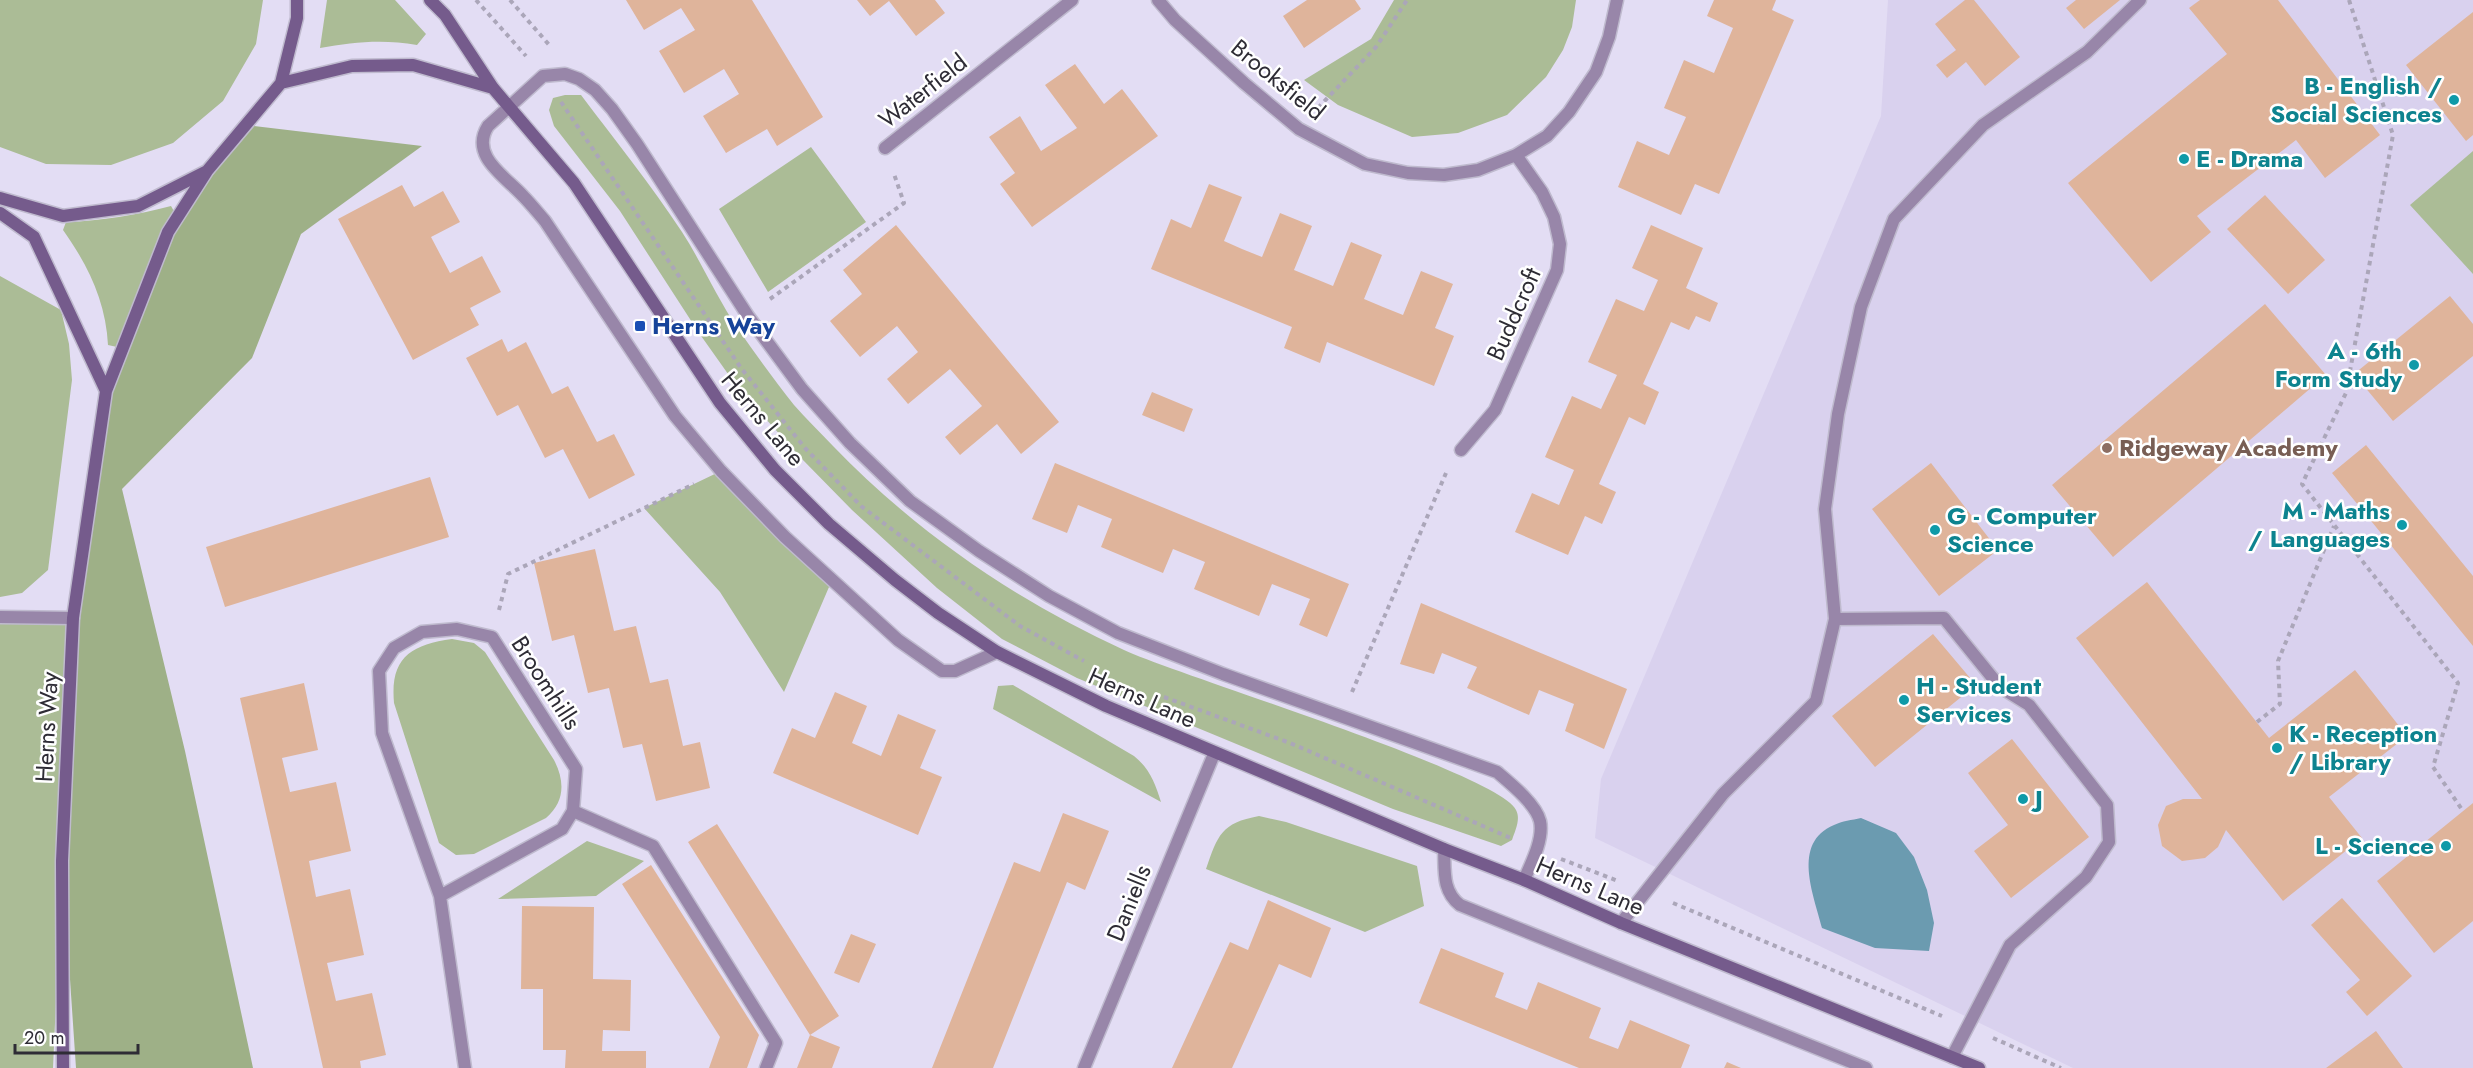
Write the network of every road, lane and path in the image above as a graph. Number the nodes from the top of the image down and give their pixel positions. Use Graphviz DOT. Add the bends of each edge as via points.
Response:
graph roads {
  1 [pos="297,0"];
  2 [pos="430,0"];
  3 [pos="510,0"];
  4 [pos="1072,0"];
  5 [pos="1158,0"];
  6 [pos="1407,0"];
  7 [pos="1617,0"];
  8 [pos="2140,0"];
  9 [pos="2349,0"];
  10 [pos="579,79"];
  11 [pos="281,83"];
  12 [pos="493,88"];
  13 [pos="509,106"];
  14 [pos="1299,129"];
  15 [pos="885,148"];
  16 [pos="1516,155"];
  17 [pos="207,171"];
  18 [pos="0,198"];
  19 [pos="0,213"];
  20 [pos="747,316"];
  21 [pos="106,391"];
  22 [pos="1461,450"];
  23 [pos="721,471"];
  24 [pos="2335,526"];
  25 [pos="0,617"];
  26 [pos="73,618"];
  27 [pos="1835,619"];
  28 [pos="492,637"];
  29 [pos="997,652"];
  30 [pos="1342,715"];
  31 [pos="2257,722"];
  32 [pos="1214,754"];
  33 [pos="573,811"];
  34 [pos="2463,811"];
  35 [pos="1444,849"];
  36 [pos="1537,849"];
  37 [pos="1524,880"];
  38 [pos="1646,892"];
  39 [pos="440,896"];
  40 [pos="1621,923"];
  41 [pos="1968,1026"];
  42 [pos="1952,1057"];
  43 [pos="63,1068"];
  44 [pos="465,1068"];
  45 [pos="766,1068"];
  46 [pos="1084,1068"];
  47 [pos="1866,1068"];
  48 [pos="1979,1068"];
  49 [pos="2061,1068"];
  1 -- 11 [label="street" via="297,18"];
  2 -- 12 [label="street, Herns Lane" via="445,15"];
  3 -- 10 [label="path"];
  4 -- 15 [label="street, Waterfield"];
  5 -- 14 [label="street, Brooksfield" via="1226,67"];
  6 -- 14 [label="path" via="1376,47"];
  7 -- 16 [label="street, Brooksfield" via="1596,72 1547,136"];
  8 -- 27 [label="street" via="2087,52 1983,125 1894,219 1862,307 1838,414 1825,509"];
  9 -- 24 [label="path" via="2393,135 2346,393 2302,484"];
  10 -- 13 [label="street" via="565,74 543,76"];
  10 -- 20 [label="street" via="612,109"];
  11 -- 12 [label="street" via="352,66 413,65"];
  11 -- 17 [label="street, Herns Way"];
  12 -- 13 [label="street, Herns Lane"];
  13 -- 23 [label="street" via="484,133 486,157 545,222 675,416"];
  13 -- 29 [label="street, Herns Lane" via="574,183 720,404 775,470 829,524 895,580"];
  14 -- 16 [label="street, Brooksfield" via="1365,164 1408,173 1444,175 1478,170"];
  15 -- 20 [label="path, Waterfield" via="904,203"];
  16 -- 22 [label="street, Buddcroft" via="1554,217 1560,244 1557,270 1495,410"];
  17 -- 18 [label="street" via="138,206 63,216"];
  17 -- 21 [label="street, Herns Way" via="168,232"];
  19 -- 21 [label="street" via="34,237"];
  20 -- 30 [label="street" via="802,389 850,443 910,501 979,551 1049,596 1118,633"];
  21 -- 26 [label="street, Herns Way"];
  22 -- 30 [label="path" via="1442,479"];
  23 -- 28 [label="path" via="508,574"];
  23 -- 29 [label="street" via="785,537 898,640 942,671 955,671"];
  24 -- 31 [label="path" via="2278,661 2280,704"];
  24 -- 34 [label="path" via="2458,683 2433,767"];
  25 -- 26 [label="street"];
  26 -- 43 [label="street, Herns Way" via="62,861"];
  27 -- 38 [label="street" via="1816,701 1723,794"];
  27 -- 41 [label="street" via="1944,618 2000,687 2030,705 2107,805 2109,842 2086,877 2010,945"];
  28 -- 33 [label="street, Broomhills" via="576,769"];
  28 -- 39 [label="street, Broomhills" via="457,629 422,632 394,648 379,671 382,733"];
  29 -- 32 [label="street, Herns Lane"];
  30 -- 36 [label="street" via="1497,772 1521,791 1540,821"];
  32 -- 35 [label="street, Herns Lane"];
  32 -- 46 [label="street, Daniells"];
  33 -- 39 [label="street" via="562,829"];
  33 -- 45 [label="street" via="652,846 776,1043"];
  35 -- 37 [label="street, Herns Lane"];
  35 -- 47 [label="street" via="1446,888 1460,905"];
  36 -- 37 [label="street"];
  36 -- 38 [label="path"];
  37 -- 40 [label="street, Herns Lane"];
  38 -- 40 [label="street"];
  38 -- 41 [label="path"];
  39 -- 44 [label="street, Broomhills"];
  40 -- 42 [label="street, Herns Lane"];
  41 -- 42 [label="street"];
  41 -- 49 [label="path"];
  42 -- 48 [label="street, Herns Lane"];
}
